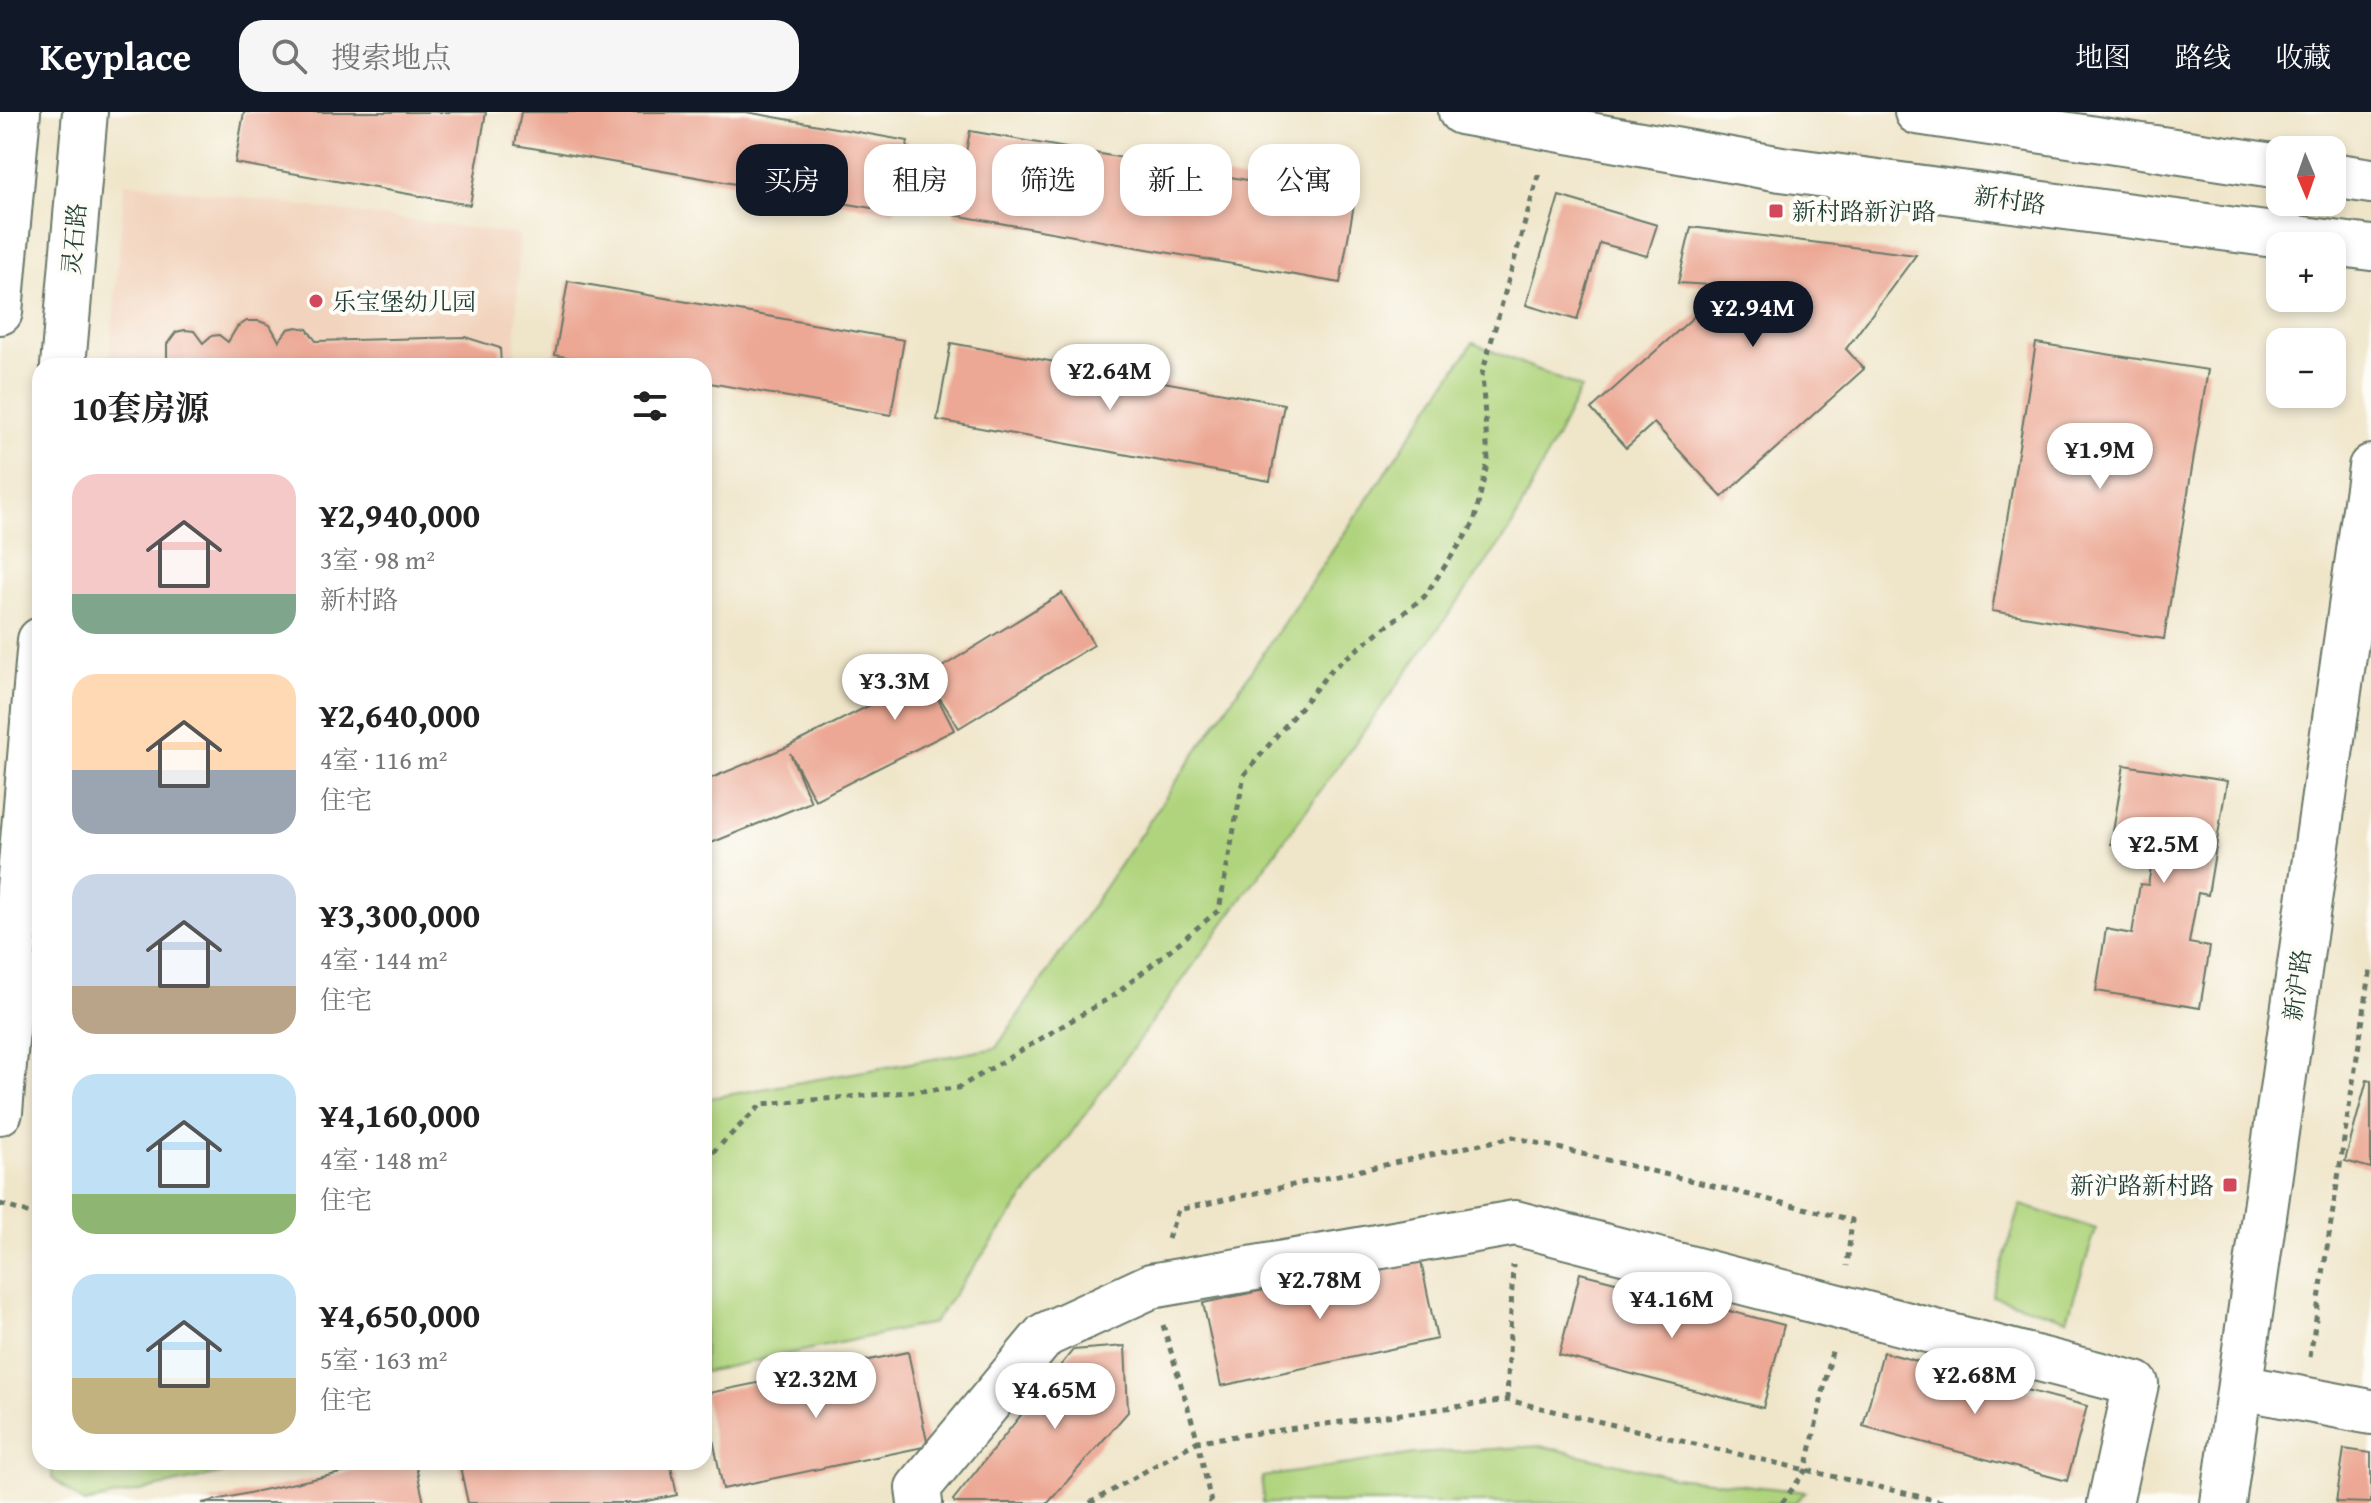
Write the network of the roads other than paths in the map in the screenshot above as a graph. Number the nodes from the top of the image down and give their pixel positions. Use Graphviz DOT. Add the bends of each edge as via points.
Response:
graph roads {
  1 [pos="18,112"];
  2 [pos="85,112"];
  3 [pos="1461,112"];
  4 [pos="1917,112"];
  5 [pos="2266,165"];
  6 [pos="2346,177"];
  7 [pos="2371,181"];
  8 [pos="2371,248"];
  9 [pos="0,312"];
  10 [pos="64,358"];
  11 [pos="2371,467"];
  12 [pos="32,734"];
  13 [pos="0,1112"];
  14 [pos="2240,1387"];
  15 [pos="2371,1412"];
  16 [pos="920,1503"];
  17 [pos="2110,1503"];
  18 [pos="2223,1503"];
  1 -- 9 [label="street"];
  2 -- 10 [label="street, 灵石路"];
  3 -- 8 [label="street, 新村路" via="1781,169"];
  4 -- 5 [label="street"];
  6 -- 7 [label="street"];
  11 -- 14 [label="street, 新沪路"];
  12 -- 13 [label="street"];
  14 -- 15 [label="street"];
  14 -- 18 [label="street, 新沪路"];
  16 -- 17 [label="street" via="918,1488 1045,1335 1151,1286 1515,1223 2136,1384"];
}
